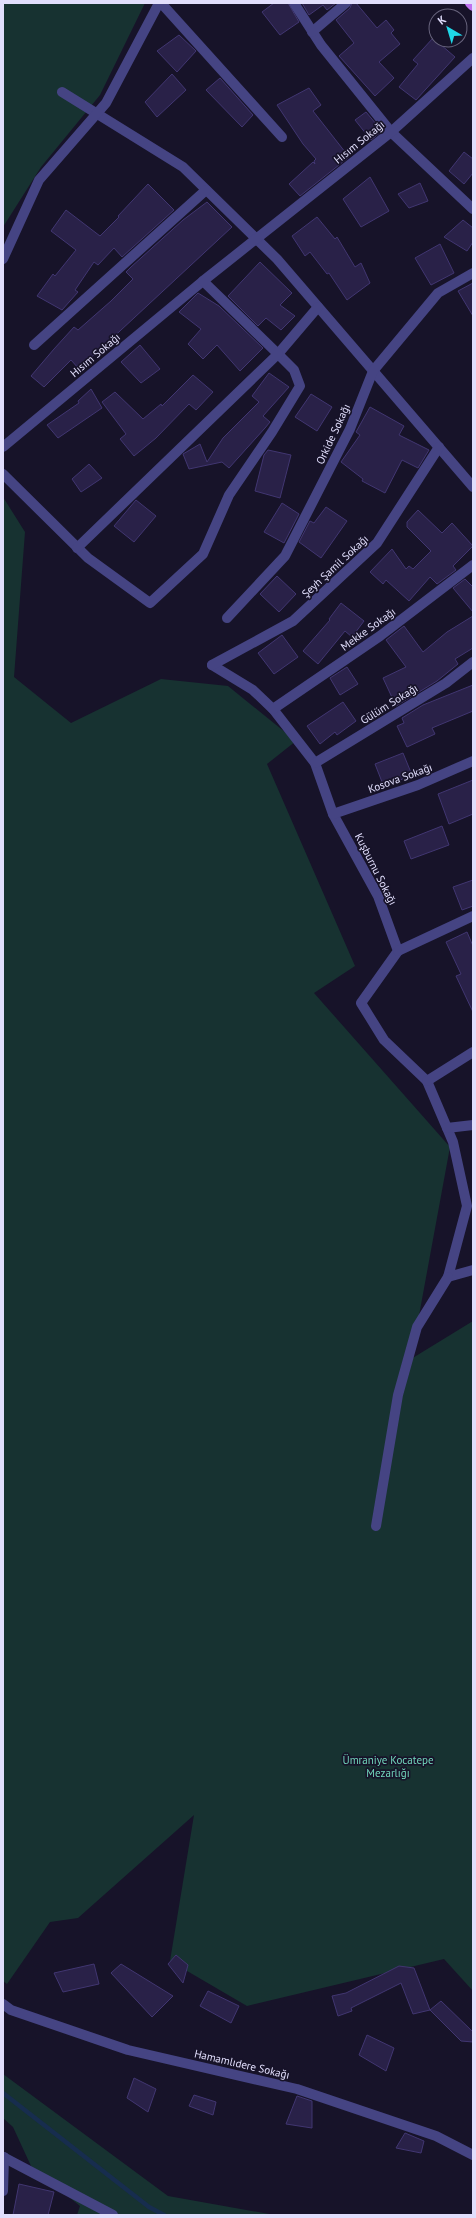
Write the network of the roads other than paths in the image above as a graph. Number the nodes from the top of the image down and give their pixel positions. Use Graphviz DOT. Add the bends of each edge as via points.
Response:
graph roads {
  1 [pos="160,3"];
  2 [pos="294,3"];
  3 [pos="346,3"];
  4 [pos="470,3"];
  5 [pos="473,6"];
  6 [pos="312,32"];
  7 [pos="473,58"];
  8 [pos="62,92"];
  9 [pos="98,112"];
  10 [pos="391,132"];
  11 [pos="282,137"];
  12 [pos="206,190"];
  13 [pos="473,209"];
  14 [pos="257,239"];
  15 [pos="3,259"];
  16 [pos="473,273"];
  17 [pos="203,281"];
  18 [pos="318,307"];
  19 [pos="34,344"];
  20 [pos="278,354"];
  21 [pos="373,370"];
  22 [pos="3,447"];
  23 [pos="439,447"];
  24 [pos="3,474"];
  25 [pos="473,487"];
  26 [pos="77,548"];
  27 [pos="473,565"];
  28 [pos="227,618"];
  29 [pos="473,662"];
  30 [pos="212,665"];
  31 [pos="273,709"];
  32 [pos="473,761"];
  33 [pos="316,764"];
  34 [pos="333,814"];
  35 [pos="473,916"];
  36 [pos="398,951"];
  37 [pos="473,1052"];
  38 [pos="427,1081"];
  39 [pos="473,1125"];
  40 [pos="447,1128"];
  41 [pos="473,1270"];
  42 [pos="448,1277"];
  43 [pos="376,1526"];
  44 [pos="3,2004"];
  45 [pos="473,2155"];
  46 [pos="3,2157"];
  47 [pos="3,2191"];
  48 [pos="113,2215"];
  1 -- 9 [label="street" via="106,103"];
  1 -- 11 [label="street"];
  2 -- 6 [label="street"];
  3 -- 6 [label="street"];
  4 -- 5 [label="main road"];
  6 -- 10 [label="street"];
  7 -- 10 [label="street, Hısım Sokağı"];
  8 -- 9 [label="street"];
  9 -- 12 [label="street" via="183,167"];
  9 -- 15 [label="street" via="39,180"];
  10 -- 13 [label="street"];
  10 -- 14 [label="street, Hısım Sokağı"];
  12 -- 14 [label="street"];
  12 -- 19 [label="street"];
  14 -- 17 [label="street, Hısım Sokağı"];
  14 -- 18 [label="street"];
  16 -- 21 [label="street, Orkide Sokağı" via="438,294"];
  17 -- 20 [label="street"];
  17 -- 22 [label="street, Hısım Sokağı"];
  18 -- 20 [label="street"];
  18 -- 21 [label="street"];
  20 -- 26 [label="street"];
  20 -- 26 [label="street" via="294,370 300,386 229,495 203,554 150,603"];
  21 -- 23 [label="street"];
  21 -- 28 [label="street, Orkide Sokağı" via="350,429 285,556"];
  23 -- 25 [label="street"];
  23 -- 30 [label="street, Şeyh Şamil Sokağı" via="377,543 293,621"];
  24 -- 26 [label="street"];
  27 -- 31 [label="street, Mekke Sokağı" via="380,636"];
  29 -- 33 [label="street, Gülüm Sokağı" via="446,683"];
  30 -- 31 [label="street, Kuşburnu Sokağı" via="253,690"];
  31 -- 33 [label="street, Kuşburnu Sokağı"];
  32 -- 34 [label="street, Kosova Sokağı" via="418,785"];
  33 -- 34 [label="street, Kuşburnu Sokağı"];
  34 -- 36 [label="street, Kuşburnu Sokağı" via="378,896"];
  35 -- 36 [label="street"];
  36 -- 38 [label="street" via="361,1003 384,1040"];
  37 -- 38 [label="street"];
  38 -- 40 [label="street"];
  39 -- 40 [label="street"];
  40 -- 42 [label="street" via="453,1142 467,1206"];
  41 -- 42 [label="street"];
  42 -- 43 [label="street" via="417,1327 398,1395"];
  44 -- 45 [label="street, Hamamlıdere Sokağı" via="11,2010 128,2050 297,2089 436,2136"];
  46 -- 47 [label="street"];
  46 -- 48 [label="street"];
}
